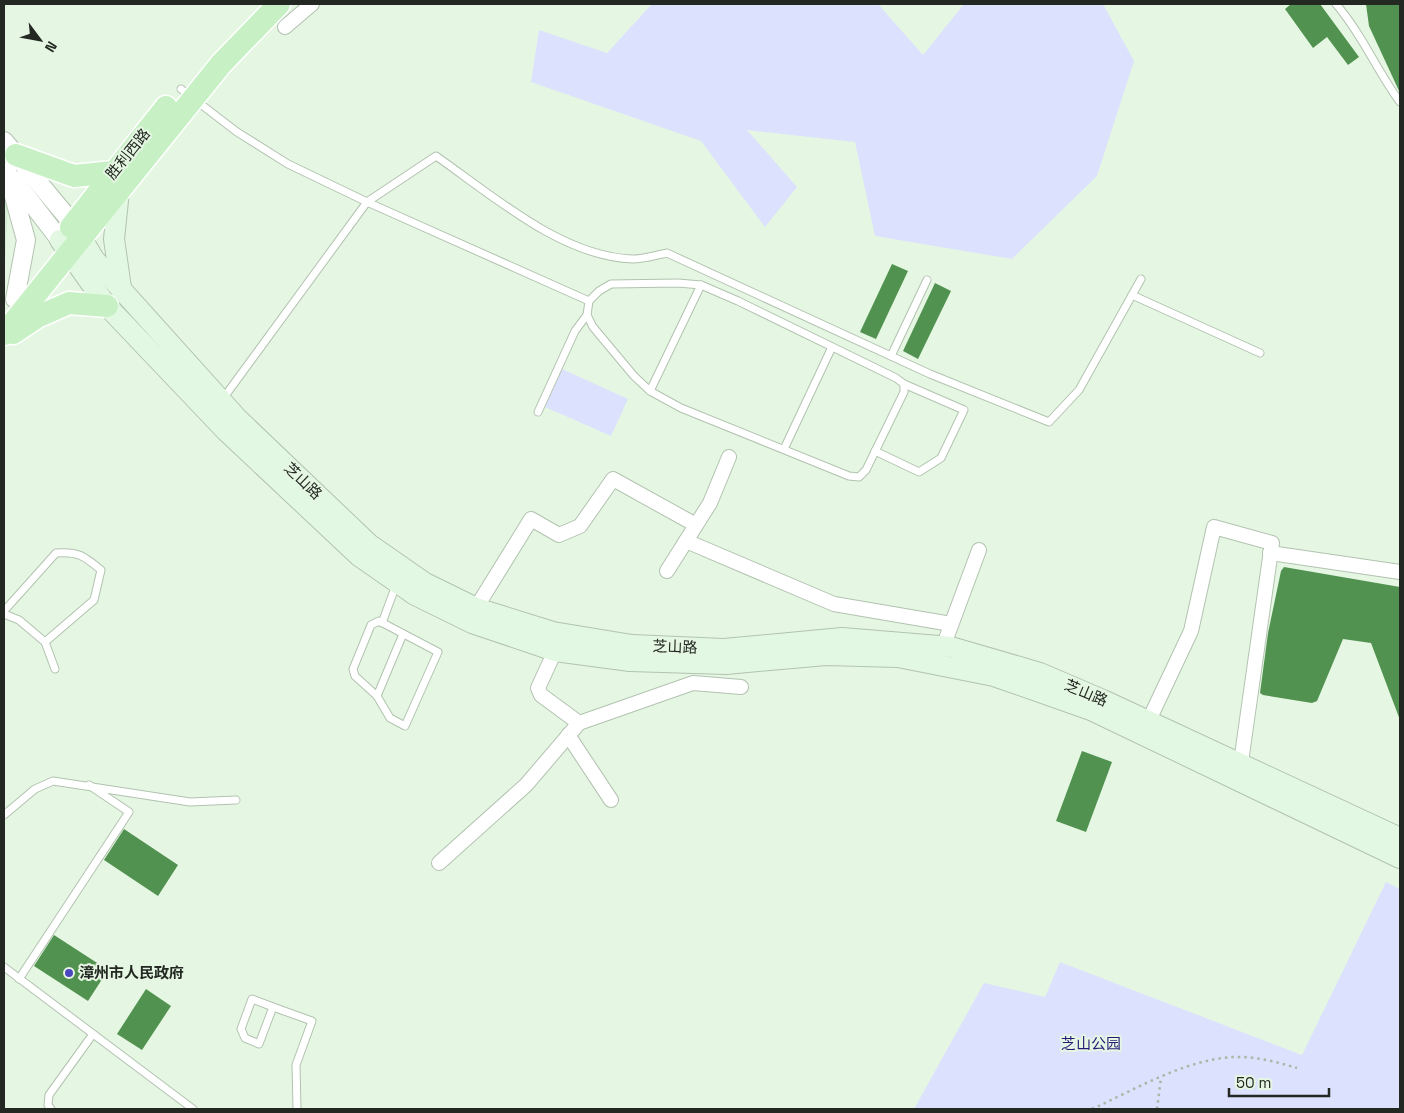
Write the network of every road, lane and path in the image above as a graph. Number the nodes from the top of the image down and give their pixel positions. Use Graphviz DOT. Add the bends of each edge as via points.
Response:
graph roads {
  1 [pos="262,4"];
  2 [pos="279,4"];
  3 [pos="312,4"];
  4 [pos="1336,4"];
  5 [pos="285,27"];
  6 [pos="187,93"];
  7 [pos="1400,102"];
  8 [pos="8,159"];
  9 [pos="116,182"];
  10 [pos="367,202"];
  11 [pos="71,239"];
  12 [pos="1141,279"];
  13 [pos="927,280"];
  14 [pos="701,285"];
  15 [pos="121,288"];
  16 [pos="1132,295"];
  17 [pos="589,301"];
  18 [pos="9,306"];
  19 [pos="107,306"];
  20 [pos="587,315"];
  21 [pos="4,334"];
  22 [pos="4,339"];
  23 [pos="832,347"];
  24 [pos="1260,353"];
  25 [pos="891,356"];
  26 [pos="904,384"];
  27 [pos="650,391"];
  28 [pos="221,401"];
  29 [pos="538,412"];
  30 [pos="784,449"];
  31 [pos="875,451"];
  32 [pos="729,457"];
  33 [pos="696,525"];
  34 [pos="686,541"];
  35 [pos="979,550"];
  36 [pos="1270,553"];
  37 [pos="667,572"];
  38 [pos="1400,572"];
  39 [pos="397,582"];
  40 [pos="476,608"];
  41 [pos="4,613"];
  42 [pos="382,623"];
  43 [pos="951,624"];
  44 [pos="404,634"];
  45 [pos="45,642"];
  46 [pos="943,646"];
  47 [pos="555,651"];
  48 [pos="55,669"];
  49 [pos="741,687"];
  50 [pos="377,696"];
  51 [pos="1149,720"];
  52 [pos="579,723"];
  53 [pos="568,735"];
  54 [pos="1241,762"];
  55 [pos="89,785"];
  56 [pos="236,800"];
  57 [pos="611,800"];
  58 [pos="4,815"];
  59 [pos="1400,838"];
  60 [pos="1400,858"];
  61 [pos="439,863"];
  62 [pos="4,967"];
  63 [pos="19,978"];
  64 [pos="273,1007"];
  65 [pos="93,1034"];
  66 [pos="1298,1068"];
  67 [pos="1161,1078"];
  68 [pos="51,1109"];
  69 [pos="193,1109"];
  70 [pos="297,1109"];
  71 [pos="1092,1109"];
  72 [pos="1157,1109"];
  1 -- 6 [label="main road, 胜利西路"];
  2 -- 6 [label="main road" via="221,64"];
  3 -- 5 [label="street"];
  4 -- 7 [label="lane" via="1351,21 1380,75"];
  6 -- 9 [label="main road, 胜利西路"];
  6 -- 10 [label="lane" via="237,132 288,164"];
  8 -- 9 [label="main road" via="74,176"];
  8 -- 11 [label="street"];
  8 -- 18 [label="street" via="26,240"];
  9 -- 11 [label="main road, 胜利西路"];
  9 -- 15 [label="main road" via="114,239"];
  10 -- 17 [label="lane"];
  10 -- 25 [label="lane" via="436,156 543,230 589,252 634,259 667,253"];
  10 -- 28 [label="lane"];
  11 -- 15 [label="main road, 芝山路"];
  11 -- 18 [label="main road, 胜利西路"];
  11 -- 19 [label="main road"];
  11 -- 21 [label="main road"];
  12 -- 16 [label="lane"];
  13 -- 25 [label="lane"];
  14 -- 17 [label="lane" via="611,284"];
  14 -- 23 [label="lane"];
  14 -- 27 [label="lane"];
  15 -- 28 [label="main road, 芝山路"];
  16 -- 24 [label="lane"];
  16 -- 25 [label="lane" via="1079,390 1049,422"];
  17 -- 20 [label="lane"];
  19 -- 22 [label="main road" via="69,303 37,316"];
  19 -- 39 [label="main road" via="226,431 359,556"];
  20 -- 27 [label="lane" via="592,327"];
  20 -- 29 [label="lane" via="575,331"];
  23 -- 26 [label="lane"];
  23 -- 30 [label="lane"];
  26 -- 31 [label="lane" via="904,392"];
  26 -- 31 [label="lane" via="964,410 941,458 919,472"];
  27 -- 30 [label="lane" via="681,408"];
  28 -- 40 [label="main road, 芝山路" via="369,544 426,583"];
  30 -- 31 [label="lane" via="849,476 859,477"];
  32 -- 33 [label="street" via="710,503"];
  33 -- 34 [label="street"];
  33 -- 40 [label="street" via="613,479 580,526 559,535 531,519"];
  34 -- 37 [label="street"];
  34 -- 43 [label="street" via="834,604"];
  35 -- 43 [label="street"];
  36 -- 38 [label="street"];
  36 -- 51 [label="street" via="1272,543 1214,527 1191,631"];
  36 -- 54 [label="street"];
  39 -- 42 [label="lane"];
  39 -- 47 [label="main road" via="415,595 472,623"];
  40 -- 46 [label="main road, 芝山路" via="553,632 632,645 724,649 842,638"];
  41 -- 45 [label="lane" via="19,620"];
  41 -- 45 [label="lane" via="56,553 72,551 85,557 101,570 94,600"];
  42 -- 44 [label="lane"];
  42 -- 50 [label="lane" via="378,621 371,625 353,669 355,676"];
  43 -- 46 [label="street"];
  44 -- 50 [label="lane"];
  44 -- 50 [label="lane" via="438,652 406,726 390,718"];
  45 -- 48 [label="lane"];
  46 -- 51 [label="main road, 芝山路" via="1040,673"];
  47 -- 52 [label="street" via="538,688 540,695"];
  47 -- 60 [label="main road" via="630,662 726,664 826,655 898,657 994,676 1091,710"];
  49 -- 52 [label="street" via="693,683"];
  51 -- 54 [label="main road, 芝山路"];
  52 -- 53 [label="street"];
  53 -- 57 [label="street"];
  53 -- 61 [label="street" via="526,785"];
  54 -- 59 [label="main road, 芝山路"];
  55 -- 56 [label="lane" via="190,802"];
  55 -- 58 [label="lane" via="53,781 35,789"];
  55 -- 63 [label="lane" via="129,812"];
  62 -- 63 [label="lane"];
  63 -- 65 [label="lane"];
  64 -- 64 [label="lane" via="260,1044 245,1038 241,1029 252,999"];
  64 -- 70 [label="lane" via="312,1021 296,1065"];
  65 -- 68 [label="lane" via="50,1095 48,1104"];
  65 -- 69 [label="lane"];
  66 -- 67 [label="path" via="1265,1059 1233,1057 1198,1064"];
  67 -- 71 [label="path"];
  67 -- 72 [label="path"];
}
